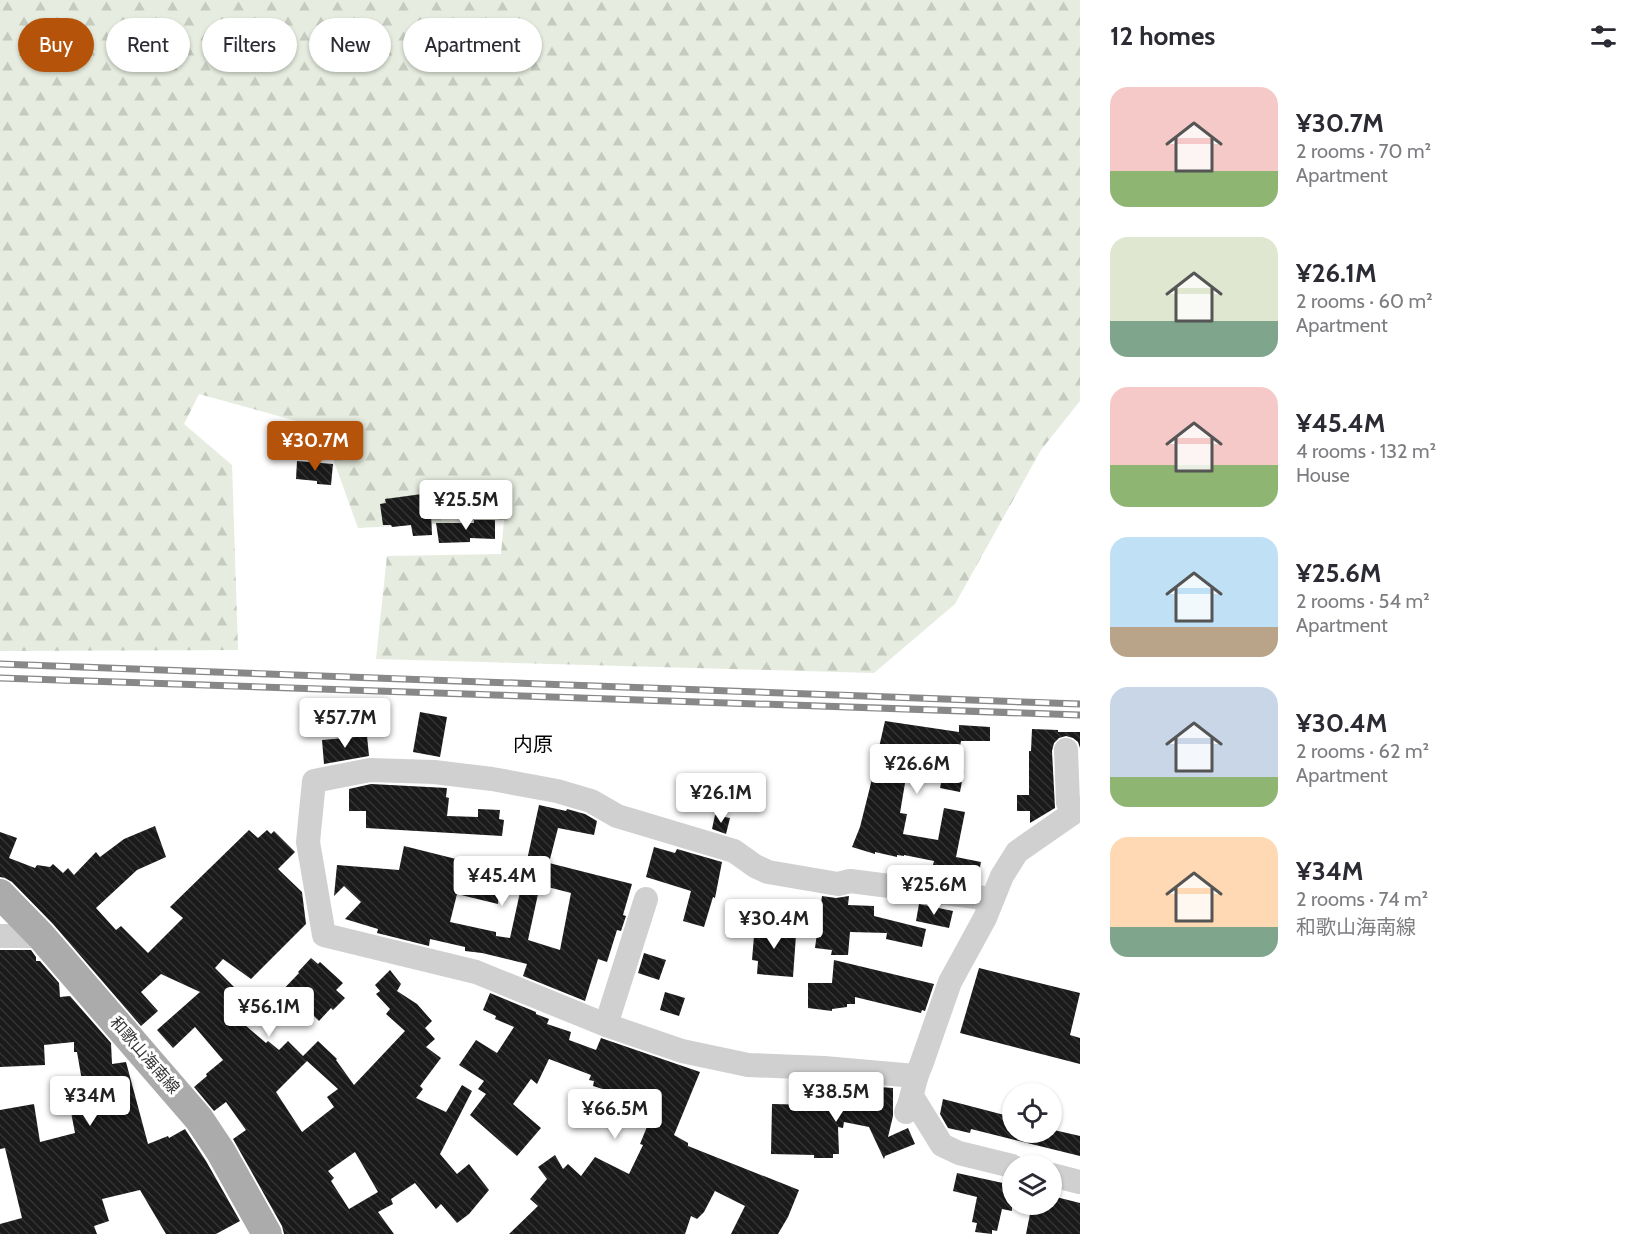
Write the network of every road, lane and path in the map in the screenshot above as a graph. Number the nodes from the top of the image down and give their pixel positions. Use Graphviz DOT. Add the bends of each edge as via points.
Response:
graph roads {
  1 [pos="1065,750"];
  2 [pos="1077,811"];
  3 [pos="0,894"];
  4 [pos="646,899"];
  5 [pos="992,899"];
  6 [pos="0,936"];
  7 [pos="41,936"];
  8 [pos="606,1025"];
  9 [pos="911,1095"];
  10 [pos="1002,1164"];
  11 [pos="1062,1178"];
  12 [pos="1080,1182"];
  13 [pos="267,1234"];
  1 -- 2 [label="street" via="1068,803"];
  2 -- 5 [label="street" via="1017,852"];
  3 -- 7 [label="main road, 和歌山海南線"];
  4 -- 8 [label="street"];
  5 -- 8 [label="street" via="850,881 838,884 768,872 734,850 617,816 591,801 492,779 370,770 314,781 308,842 324,935 477,972"];
  5 -- 9 [label="street" via="950,982"];
  6 -- 7 [label="street"];
  7 -- 13 [label="main road, 和歌山海南線" via="199,1119 222,1152"];
  8 -- 9 [label="street" via="682,1051 748,1065 824,1068"];
  9 -- 10 [label="street" via="942,1145"];
  11 -- 12 [label="street"];
}
